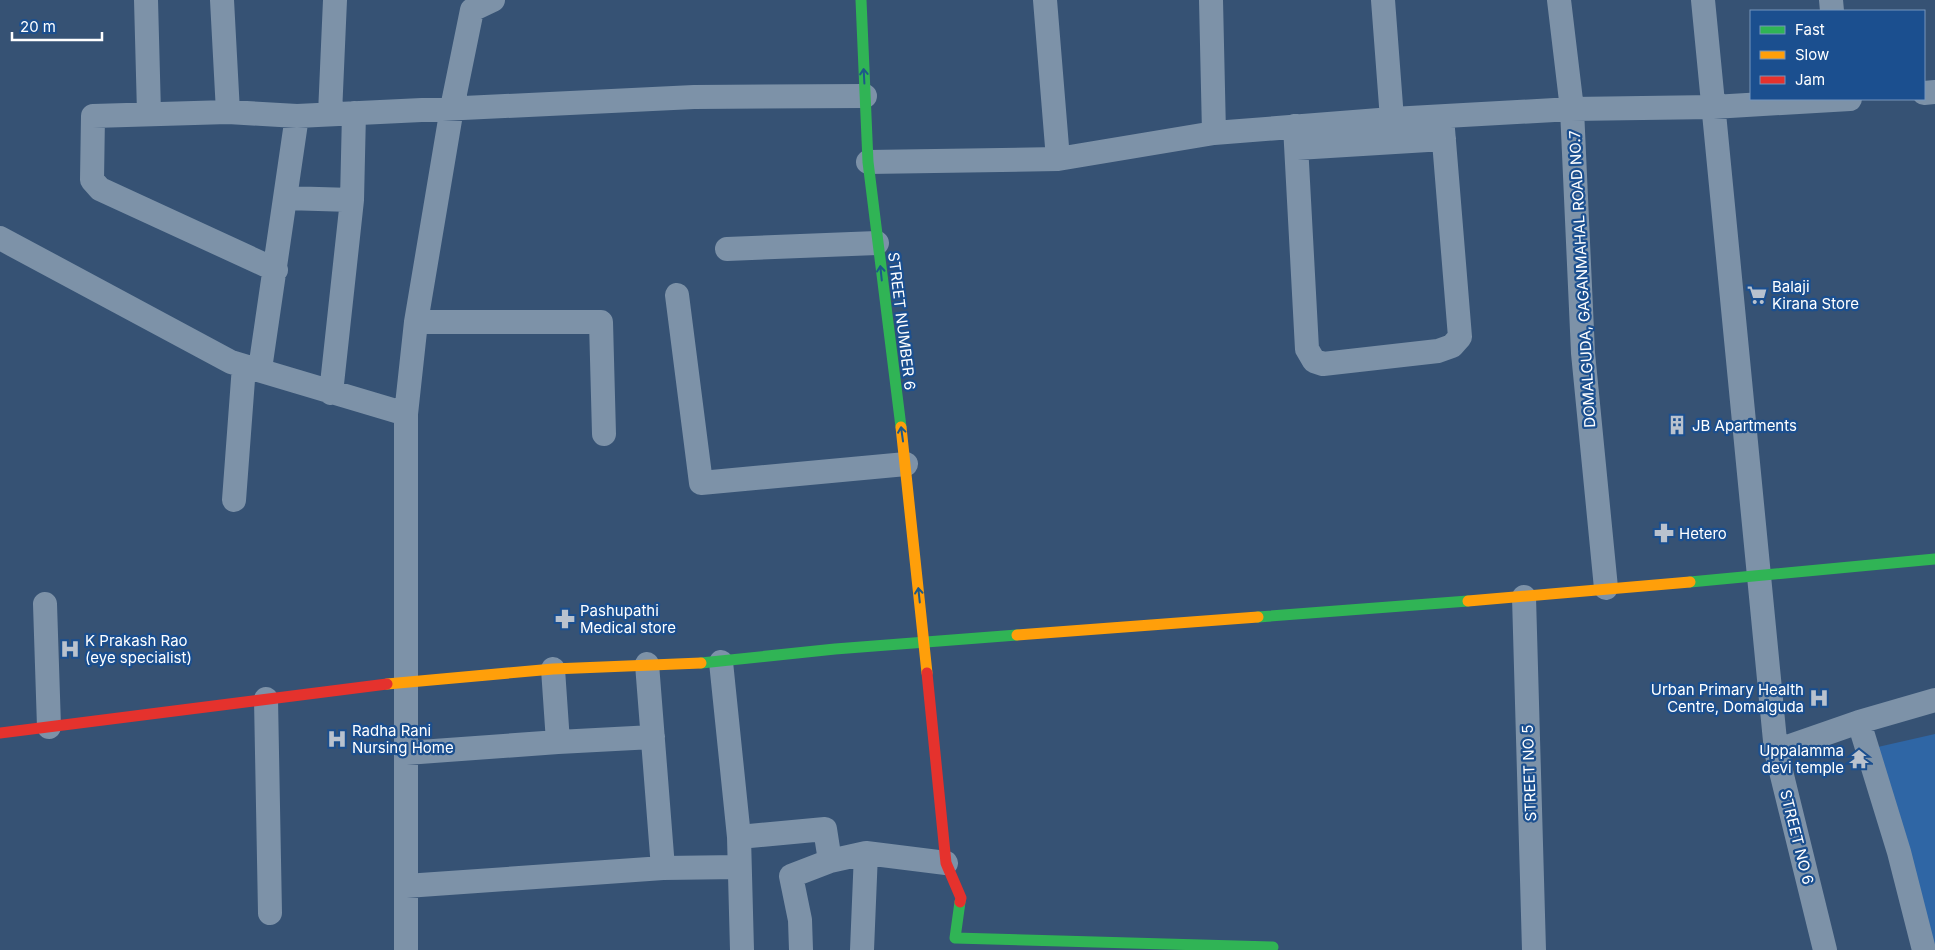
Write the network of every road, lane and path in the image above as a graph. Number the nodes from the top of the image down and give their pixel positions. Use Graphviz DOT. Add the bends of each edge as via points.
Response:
graph roads {
  1 [pos="146,0"];
  2 [pos="222,0"];
  3 [pos="335,0"];
  4 [pos="493,0"];
  5 [pos="861,0"];
  6 [pos="1044,0"];
  7 [pos="1211,0"];
  8 [pos="1383,0"];
  9 [pos="1559,0"];
  10 [pos="1703,0"];
  11 [pos="865,96"];
  12 [pos="1826,100"];
  13 [pos="1713,107"];
  14 [pos="452,108"];
  15 [pos="1572,109"];
  16 [pos="228,112"];
  17 [pos="149,113"];
  18 [pos="354,113"];
  19 [pos="330,114"];
  20 [pos="298,116"];
  21 [pos="1392,118"];
  22 [pos="1443,128"];
  23 [pos="1214,133"];
  24 [pos="1296,137"];
  25 [pos="1058,160"];
  26 [pos="868,162"];
  27 [pos="285,198"];
  28 [pos="352,200"];
  29 [pos="0,238"];
  30 [pos="878,243"];
  31 [pos="727,249"];
  32 [pos="276,270"];
  33 [pos="677,295"];
  34 [pos="416,322"];
  35 [pos="252,368"];
  36 [pos="331,393"];
  37 [pos="406,414"];
  38 [pos="604,434"];
  39 [pos="906,464"];
  40 [pos="234,500"];
  41 [pos="1935,559"];
  42 [pos="1758,574"];
  43 [pos="1606,588"];
  44 [pos="1524,597"];
  45 [pos="45,604"];
  46 [pos="924,644"];
  47 [pos="721,662"];
  48 [pos="647,664"];
  49 [pos="554,669"];
  50 [pos="405,682"];
  51 [pos="266,699"];
  52 [pos="1935,700"];
  53 [pos="1860,722"];
  54 [pos="49,727"];
  55 [pos="0,733"];
  56 [pos="653,737"];
  57 [pos="558,742"];
  58 [pos="1776,751"];
  59 [pos="406,753"];
  60 [pos="739,837"];
  61 [pos="866,854"];
  62 [pos="830,861"];
  63 [pos="946,863"];
  64 [pos="739,867"];
  65 [pos="663,868"];
  66 [pos="406,886"];
  67 [pos="270,913"];
  68 [pos="1273,947"];
  69 [pos="406,950"];
  70 [pos="742,950"];
  71 [pos="801,950"];
  72 [pos="862,950"];
  73 [pos="1534,950"];
  74 [pos="1825,950"];
  75 [pos="1924,950"];
  1 -- 17 [label="street"];
  2 -- 16 [label="street"];
  3 -- 19 [label="street"];
  4 -- 14 [label="street" via="472,10"];
  11 -- 5 [label="street, STREET NUMBER 6, one-way"];
  6 -- 25 [label="street"];
  7 -- 23 [label="street"];
  8 -- 21 [label="street"];
  9 -- 15 [label="street, DOMALGUDA, GAGANMAHAL ROAD NO.7"];
  10 -- 13 [label="street, STREET NO 6"];
  11 -- 14 [label="street" via="694,97"];
  11 -- 26 [label="street, STREET NUMBER 6"];
  12 -- 13 [label="street"];
  13 -- 15 [label="street"];
  13 -- 42 [label="street, STREET NO 6"];
  14 -- 18 [label="street"];
  14 -- 34 [label="street"];
  15 -- 22 [label="street"];
  15 -- 43 [label="street, DOMALGUDA, GAGANMAHAL ROAD NO.7" via="1583,353"];
  16 -- 17 [label="street"];
  16 -- 20 [label="street"];
  17 -- 32 [label="street" via="93,116 92,180 100,188"];
  18 -- 19 [label="street"];
  18 -- 28 [label="street"];
  19 -- 20 [label="street"];
  20 -- 27 [label="street"];
  21 -- 22 [label="street"];
  21 -- 24 [label="street"];
  22 -- 24 [label="street"];
  22 -- 24 [label="street" via="1460,337 1452,346 1438,351 1323,364 1314,361 1307,349"];
  23 -- 24 [label="street"];
  23 -- 25 [label="street"];
  25 -- 26 [label="street"];
  26 -- 30 [label="street, STREET NUMBER 6"];
  27 -- 28 [label="street"];
  27 -- 32 [label="street"];
  28 -- 36 [label="street"];
  29 -- 35 [label="street" via="231,362"];
  30 -- 31 [label="street"];
  39 -- 30 [label="street, STREET NUMBER 6, one-way"];
  32 -- 35 [label="street"];
  33 -- 39 [label="street" via="701,483"];
  34 -- 37 [label="street"];
  34 -- 38 [label="street" via="601,322"];
  35 -- 36 [label="street"];
  35 -- 40 [label="street"];
  36 -- 37 [label="street"];
  37 -- 50 [label="street"];
  46 -- 39 [label="street, STREET NUMBER 6, one-way"];
  41 -- 42 [label="street"];
  42 -- 43 [label="street"];
  42 -- 58 [label="street, STREET NO 6"];
  43 -- 44 [label="street"];
  44 -- 46 [label="street"];
  44 -- 73 [label="street, STREET NO 5"];
  45 -- 54 [label="street"];
  46 -- 47 [label="street" via="835,649"];
  46 -- 63 [label="street, STREET NUMBER 6"];
  47 -- 48 [label="street"];
  47 -- 60 [label="street"];
  48 -- 49 [label="street"];
  48 -- 56 [label="street"];
  49 -- 50 [label="street"];
  49 -- 57 [label="street"];
  50 -- 51 [label="street"];
  50 -- 59 [label="street"];
  51 -- 54 [label="street"];
  51 -- 67 [label="street"];
  52 -- 53 [label="street"];
  53 -- 58 [label="street"];
  53 -- 75 [label="street" via="1900,852"];
  54 -- 55 [label="street"];
  56 -- 57 [label="street"];
  56 -- 65 [label="street"];
  57 -- 59 [label="street"];
  58 -- 74 [label="street, STREET NO 6"];
  59 -- 66 [label="street"];
  60 -- 62 [label="street" via="825,829"];
  60 -- 64 [label="street"];
  61 -- 62 [label="street"];
  61 -- 63 [label="street"];
  61 -- 72 [label="street"];
  62 -- 71 [label="street" via="791,876 800,920"];
  63 -- 68 [label="street, STREET NUMBER 6" via="961,898 955,938"];
  64 -- 65 [label="street"];
  64 -- 70 [label="street"];
  65 -- 66 [label="street"];
  66 -- 69 [label="street"];
}
